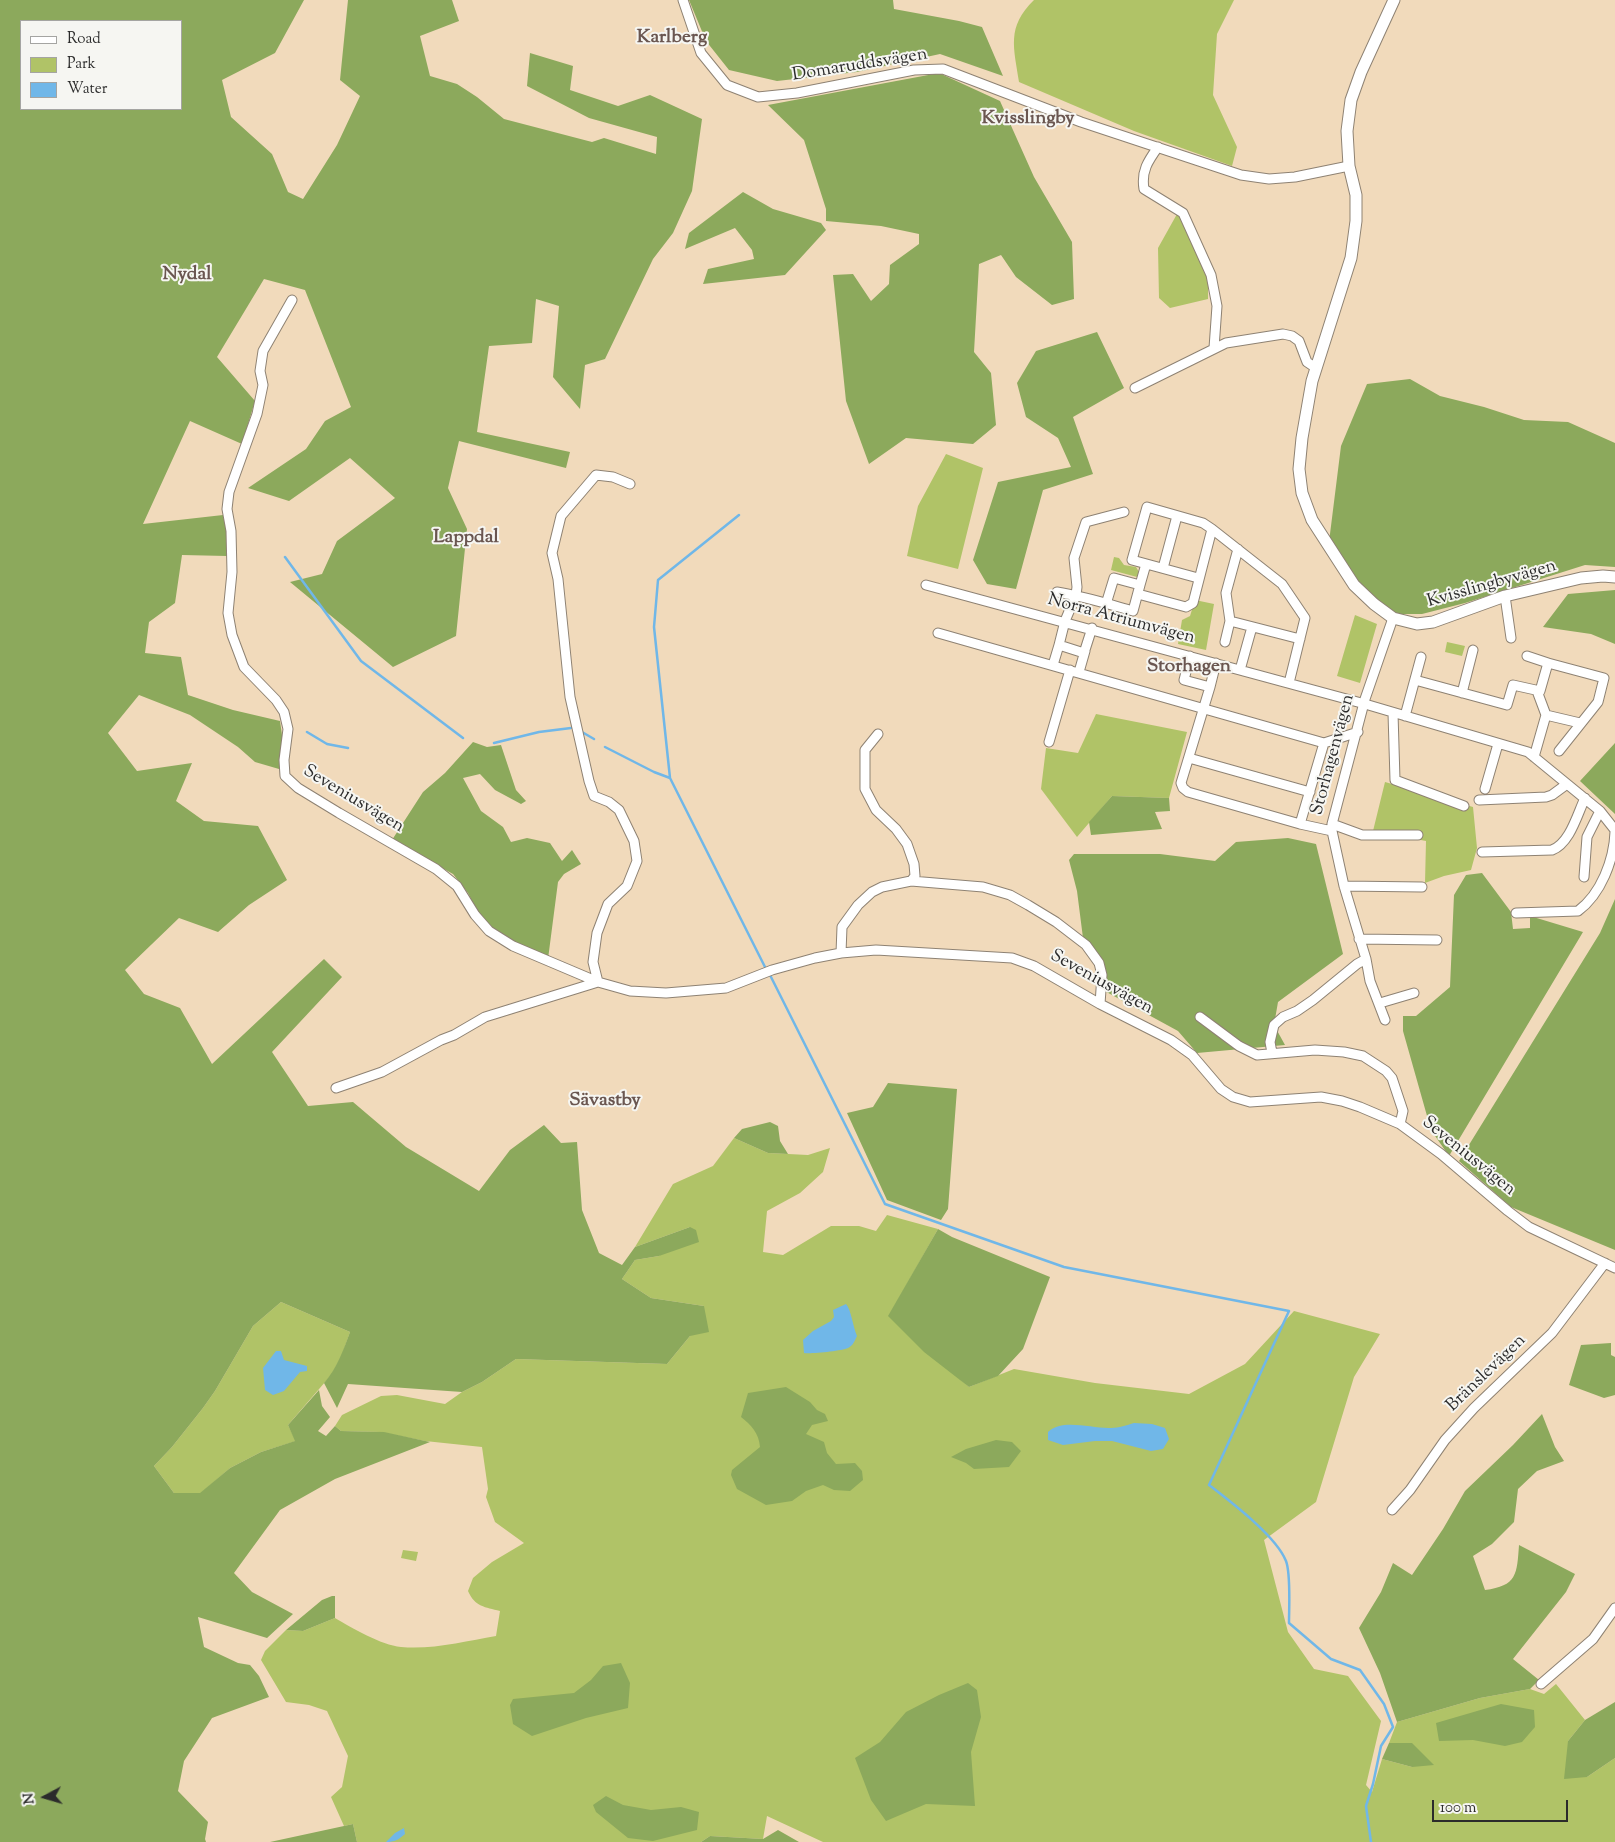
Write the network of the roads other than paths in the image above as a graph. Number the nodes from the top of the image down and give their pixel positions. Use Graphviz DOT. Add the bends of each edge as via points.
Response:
graph roads {
  1 [pos="683,0"];
  2 [pos="1394,0"];
  3 [pos="1158,147"];
  4 [pos="1349,166"];
  5 [pos="292,300"];
  6 [pos="1214,348"];
  7 [pos="1316,368"];
  8 [pos="1135,388"];
  9 [pos="630,484"];
  10 [pos="1124,512"];
  11 [pos="1177,516"];
  12 [pos="1212,529"];
  13 [pos="1238,549"];
  14 [pos="1146,564"];
  15 [pos="1163,568"];
  16 [pos="1615,577"];
  17 [pos="1198,578"];
  18 [pos="926,584"];
  19 [pos="1139,590"];
  20 [pos="1057,592"];
  21 [pos="1076,595"];
  22 [pos="1505,596"];
  23 [pos="1106,604"];
  24 [pos="1393,618"];
  25 [pos="1065,621"];
  26 [pos="1230,621"];
  27 [pos="1252,626"];
  28 [pos="1092,628"];
  29 [pos="938,632"];
  30 [pos="1511,638"];
  31 [pos="1300,639"];
  32 [pos="1225,642"];
  33 [pos="1059,645"];
  34 [pos="1473,650"];
  35 [pos="1085,651"];
  36 [pos="1190,656"];
  37 [pos="1421,656"];
  38 [pos="1527,656"];
  39 [pos="1216,663"];
  40 [pos="1548,663"];
  41 [pos="1053,665"];
  42 [pos="1240,670"];
  43 [pos="1074,671"];
  44 [pos="1415,680"];
  45 [pos="1289,683"];
  46 [pos="1210,687"];
  47 [pos="1537,691"];
  48 [pos="1462,692"];
  49 [pos="1365,704"];
  50 [pos="1204,708"];
  51 [pos="1393,713"];
  52 [pos="1546,715"];
  53 [pos="1405,716"];
  54 [pos="1580,723"];
  55 [pos="1358,732"];
  56 [pos="878,734"];
  57 [pos="1049,742"];
  58 [pos="1324,743"];
  59 [pos="1498,744"];
  60 [pos="1559,751"];
  61 [pos="1534,757"];
  62 [pos="1189,758"];
  63 [pos="1567,784"];
  64 [pos="1485,789"];
  65 [pos="1310,792"];
  66 [pos="1585,798"];
  67 [pos="1479,800"];
  68 [pos="1464,806"];
  69 [pos="1600,811"];
  70 [pos="1300,824"];
  71 [pos="1332,827"];
  72 [pos="1615,831"];
  73 [pos="1418,836"];
  74 [pos="1615,841"];
  75 [pos="1482,852"];
  76 [pos="1584,878"];
  77 [pos="911,881"];
  78 [pos="1344,886"];
  79 [pos="1422,887"];
  80 [pos="1516,912"];
  81 [pos="1360,939"];
  82 [pos="1437,940"];
  83 [pos="841,953"];
  84 [pos="1366,959"];
  85 [pos="598,982"];
  86 [pos="1414,993"];
  87 [pos="1380,1003"];
  88 [pos="1100,1004"];
  89 [pos="1200,1017"];
  90 [pos="1385,1020"];
  91 [pos="1272,1053"];
  92 [pos="336,1088"];
  93 [pos="1400,1124"];
  94 [pos="1605,1263"];
  95 [pos="1615,1268"];
  96 [pos="1392,1510"];
  97 [pos="1615,1608"];
  98 [pos="1541,1684"];
  1 -- 3 [label="street, Domaruddsvägen" via="701,53 726,85 758,97 797,93 914,70 943,69 1081,122"];
  2 -- 4 [label="street, Kvisslingbyvägen" via="1351,100 1347,131"];
  3 -- 4 [label="street, Domaruddsvägen" via="1242,175 1269,179"];
  3 -- 6 [label="street" via="1145,165 1144,188 1183,213 1211,275 1216,306"];
  4 -- 7 [label="street, Kvisslingbyvägen" via="1356,195 1351,258"];
  5 -- 85 [label="street, Seveniusvägen" via="263,351 260,371 264,385 229,492 227,509 231,531 228,613 232,636 244,667 284,712 288,729 285,776 298,788 436,869 457,886 475,916 489,931 513,946"];
  6 -- 7 [label="street" via="1282,334 1299,341 1307,362"];
  6 -- 8 [label="street"];
  7 -- 24 [label="street, Kvisslingbyvägen" via="1302,438 1299,468 1302,493 1312,520 1354,585"];
  9 -- 85 [label="street" via="596,475 561,516 552,553 558,580 570,697 589,781 594,796 610,802 619,810 634,841 637,861 627,886 608,904 597,933 593,962"];
  10 -- 21 [label="street" via="1086,522 1074,558"];
  11 -- 12 [label="street"];
  11 -- 14 [label="street" via="1147,507 1132,560"];
  11 -- 15 [label="street"];
  12 -- 13 [label="street"];
  12 -- 17 [label="street"];
  13 -- 26 [label="street" via="1226,593"];
  13 -- 31 [label="street" via="1282,584 1305,618"];
  14 -- 15 [label="street"];
  14 -- 19 [label="street"];
  15 -- 17 [label="street"];
  16 -- 22 [label="street, Kvisslingbyvägen" via="1581,578"];
  17 -- 19 [label="street" via="1193,603 1186,607"];
  18 -- 25 [label="street, Norra Atriumvägen"];
  19 -- 23 [label="street" via="1133,611"];
  19 -- 23 [label="street" via="1114,578"];
  20 -- 21 [label="street"];
  21 -- 23 [label="street"];
  21 -- 25 [label="street"];
  22 -- 24 [label="street, Kvisslingbyvägen" via="1433,622 1417,624"];
  22 -- 30 [label="street"];
  24 -- 49 [label="street, Storhagenvägen"];
  25 -- 28 [label="street, Norra Atriumvägen"];
  25 -- 33 [label="street"];
  26 -- 27 [label="street"];
  26 -- 32 [label="street"];
  27 -- 31 [label="street"];
  27 -- 42 [label="street"];
  28 -- 35 [label="street"];
  28 -- 36 [label="street, Norra Atriumvägen"];
  29 -- 41 [label="street"];
  31 -- 45 [label="street"];
  33 -- 35 [label="street"];
  33 -- 41 [label="street"];
  34 -- 48 [label="street"];
  35 -- 43 [label="street"];
  36 -- 39 [label="street, Norra Atriumvägen"];
  36 -- 46 [label="street" via="1184,680"];
  37 -- 44 [label="street"];
  38 -- 40 [label="street"];
  39 -- 42 [label="street, Norra Atriumvägen"];
  39 -- 46 [label="street"];
  40 -- 47 [label="street" via="1540,691"];
  40 -- 54 [label="street" via="1604,678 1598,702"];
  41 -- 43 [label="street"];
  42 -- 45 [label="street, Norra Atriumvägen"];
  43 -- 50 [label="street"];
  43 -- 57 [label="street"];
  44 -- 48 [label="street"];
  44 -- 53 [label="street"];
  45 -- 49 [label="street, Norra Atriumvägen"];
  46 -- 50 [label="street"];
  47 -- 48 [label="street" via="1513,685 1508,705"];
  47 -- 52 [label="street"];
  49 -- 51 [label="street, Norra Atriumvägen"];
  49 -- 55 [label="street, Storhagenvägen"];
  50 -- 58 [label="street"];
  50 -- 62 [label="street"];
  51 -- 53 [label="street, Norra Atriumvägen"];
  51 -- 68 [label="street" via="1395,780"];
  52 -- 54 [label="street"];
  52 -- 61 [label="street"];
  53 -- 59 [label="street, Norra Atriumvägen"];
  54 -- 60 [label="street"];
  55 -- 58 [label="street"];
  55 -- 71 [label="street, Storhagenvägen"];
  56 -- 77 [label="street" via="865,750 865,789 876,810 907,844 914,864 915,876"];
  58 -- 65 [label="street"];
  59 -- 61 [label="street, Norra Atriumvägen" via="1528,752"];
  59 -- 64 [label="street"];
  61 -- 63 [label="street, Norra Atriumvägen"];
  62 -- 65 [label="street"];
  62 -- 70 [label="street" via="1181,783 1188,792"];
  63 -- 66 [label="street, Norra Atriumvägen"];
  63 -- 67 [label="street" via="1546,797"];
  65 -- 70 [label="street"];
  66 -- 69 [label="street, Norra Atriumvägen"];
  66 -- 75 [label="street" via="1559,848"];
  69 -- 72 [label="street, Norra Atriumvägen"];
  69 -- 76 [label="street" via="1587,838"];
  70 -- 71 [label="street"];
  71 -- 73 [label="street" via="1362,835"];
  71 -- 78 [label="street, Storhagenvägen"];
  72 -- 74 [label="street"];
  74 -- 80 [label="street" via="1610,862 1595,893 1585,905 1578,910"];
  77 -- 83 [label="street" via="882,887 858,905 842,927"];
  77 -- 88 [label="street" via="983,887 1010,895 1056,922 1086,945 1099,963 1103,984"];
  78 -- 79 [label="street"];
  78 -- 81 [label="street, Storhagenvägen"];
  81 -- 82 [label="street"];
  81 -- 84 [label="street, Storhagenvägen"];
  83 -- 85 [label="street, Seveniusvägen" via="772,970 726,988 671,993 630,991"];
  83 -- 88 [label="street, Seveniusvägen" via="876,950 1012,958 1034,966"];
  84 -- 87 [label="street, Storhagenvägen" via="1370,981"];
  84 -- 91 [label="street" via="1274,1025 1270,1042"];
  85 -- 92 [label="street" via="485,1017 382,1072"];
  86 -- 87 [label="street"];
  87 -- 90 [label="street, Storhagenvägen"];
  88 -- 93 [label="street, Seveniusvägen" via="1171,1040 1192,1055 1221,1089 1233,1097 1250,1102 1321,1097 1360,1107"];
  89 -- 91 [label="street" via="1219,1033 1257,1055"];
  91 -- 93 [label="street" via="1316,1050 1363,1056 1392,1078 1402,1111"];
  93 -- 94 [label="street, Seveniusvägen" via="1529,1227"];
  94 -- 95 [label="street, Seveniusvägen"];
  94 -- 96 [label="street, Bränslevägen" via="1552,1333 1445,1440"];
  97 -- 98 [label="street" via="1594,1639"];
}
